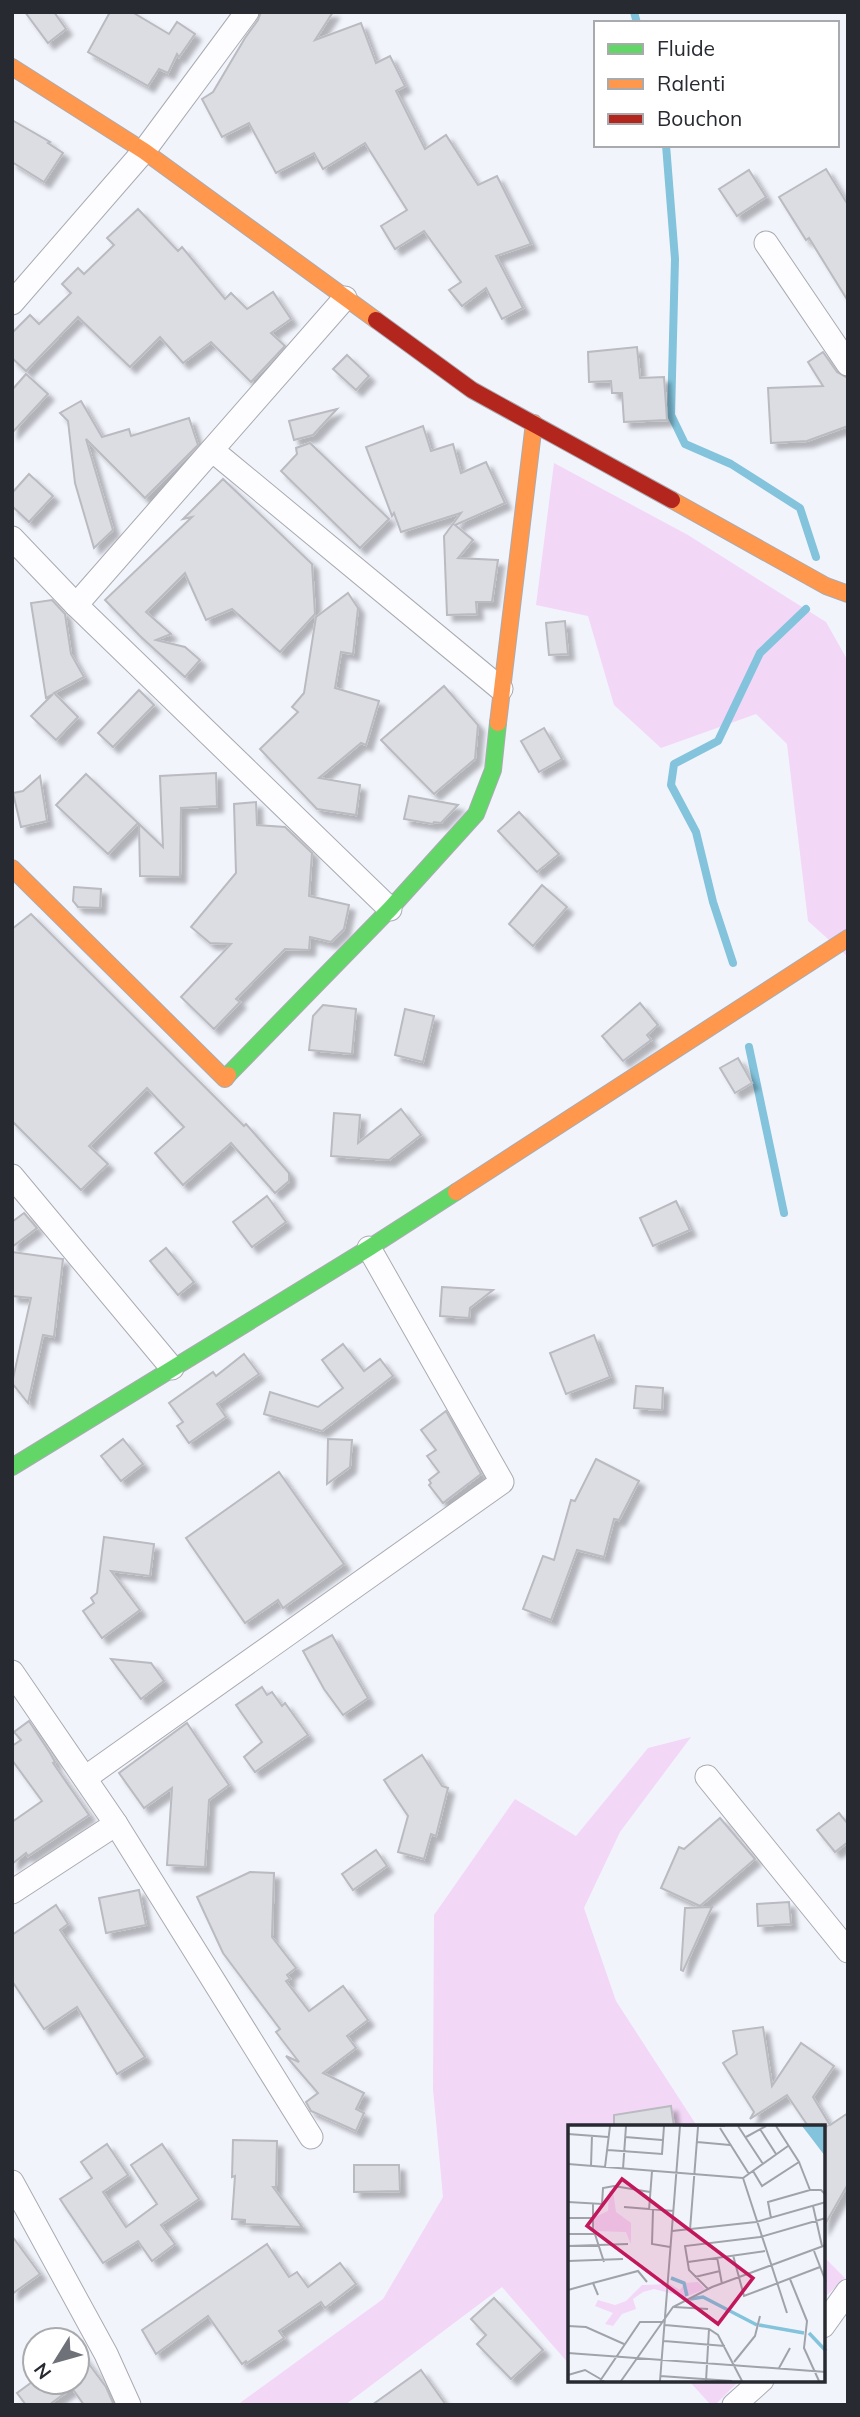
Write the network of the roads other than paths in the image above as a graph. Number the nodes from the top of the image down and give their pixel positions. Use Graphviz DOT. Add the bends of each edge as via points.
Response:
graph roads {
  1 [pos="247,12"];
  2 [pos="12,67"];
  3 [pos="144,151"];
  4 [pos="766,243"];
  5 [pos="345,298"];
  6 [pos="12,303"];
  7 [pos="848,363"];
  8 [pos="534,423"];
  9 [pos="212,450"];
  10 [pos="14,542"];
  11 [pos="848,594"];
  12 [pos="76,605"];
  13 [pos="501,689"];
  14 [pos="12,868"];
  15 [pos="390,909"];
  16 [pos="848,939"];
  17 [pos="12,1176"];
  18 [pos="369,1248"];
  19 [pos="172,1368"];
  20 [pos="12,1467"];
  21 [pos="12,1672"];
  22 [pos="707,1777"];
  23 [pos="85,1778"];
  24 [pos="116,1824"];
  25 [pos="12,1892"];
  26 [pos="848,1951"];
  27 [pos="311,2137"];
  28 [pos="12,2182"];
  29 [pos="848,2291"];
  30 [pos="825,2323"];
  31 [pos="760,2382"];
  32 [pos="129,2405"];
  33 [pos="734,2405"];
  1 -- 3 [label="street"];
  2 -- 3 [label="street"];
  3 -- 5 [label="street"];
  3 -- 6 [label="street"];
  4 -- 7 [label="street"];
  5 -- 8 [label="street" via="472,390"];
  5 -- 9 [label="street"];
  8 -- 11 [label="street"];
  8 -- 13 [label="street"];
  9 -- 12 [label="street"];
  9 -- 13 [label="street"];
  10 -- 12 [label="street"];
  12 -- 15 [label="street"];
  13 -- 15 [label="street" via="493,770 476,814"];
  14 -- 15 [label="street" via="225,1079"];
  16 -- 18 [label="street"];
  17 -- 19 [label="street"];
  18 -- 19 [label="street"];
  18 -- 23 [label="street" via="502,1482"];
  19 -- 20 [label="street"];
  21 -- 23 [label="street"];
  22 -- 26 [label="street"];
  23 -- 24 [label="street"];
  24 -- 25 [label="street"];
  24 -- 27 [label="street"];
  28 -- 32 [label="street"];
  29 -- 30 [label="street"];
  31 -- 33 [label="street"];
}
